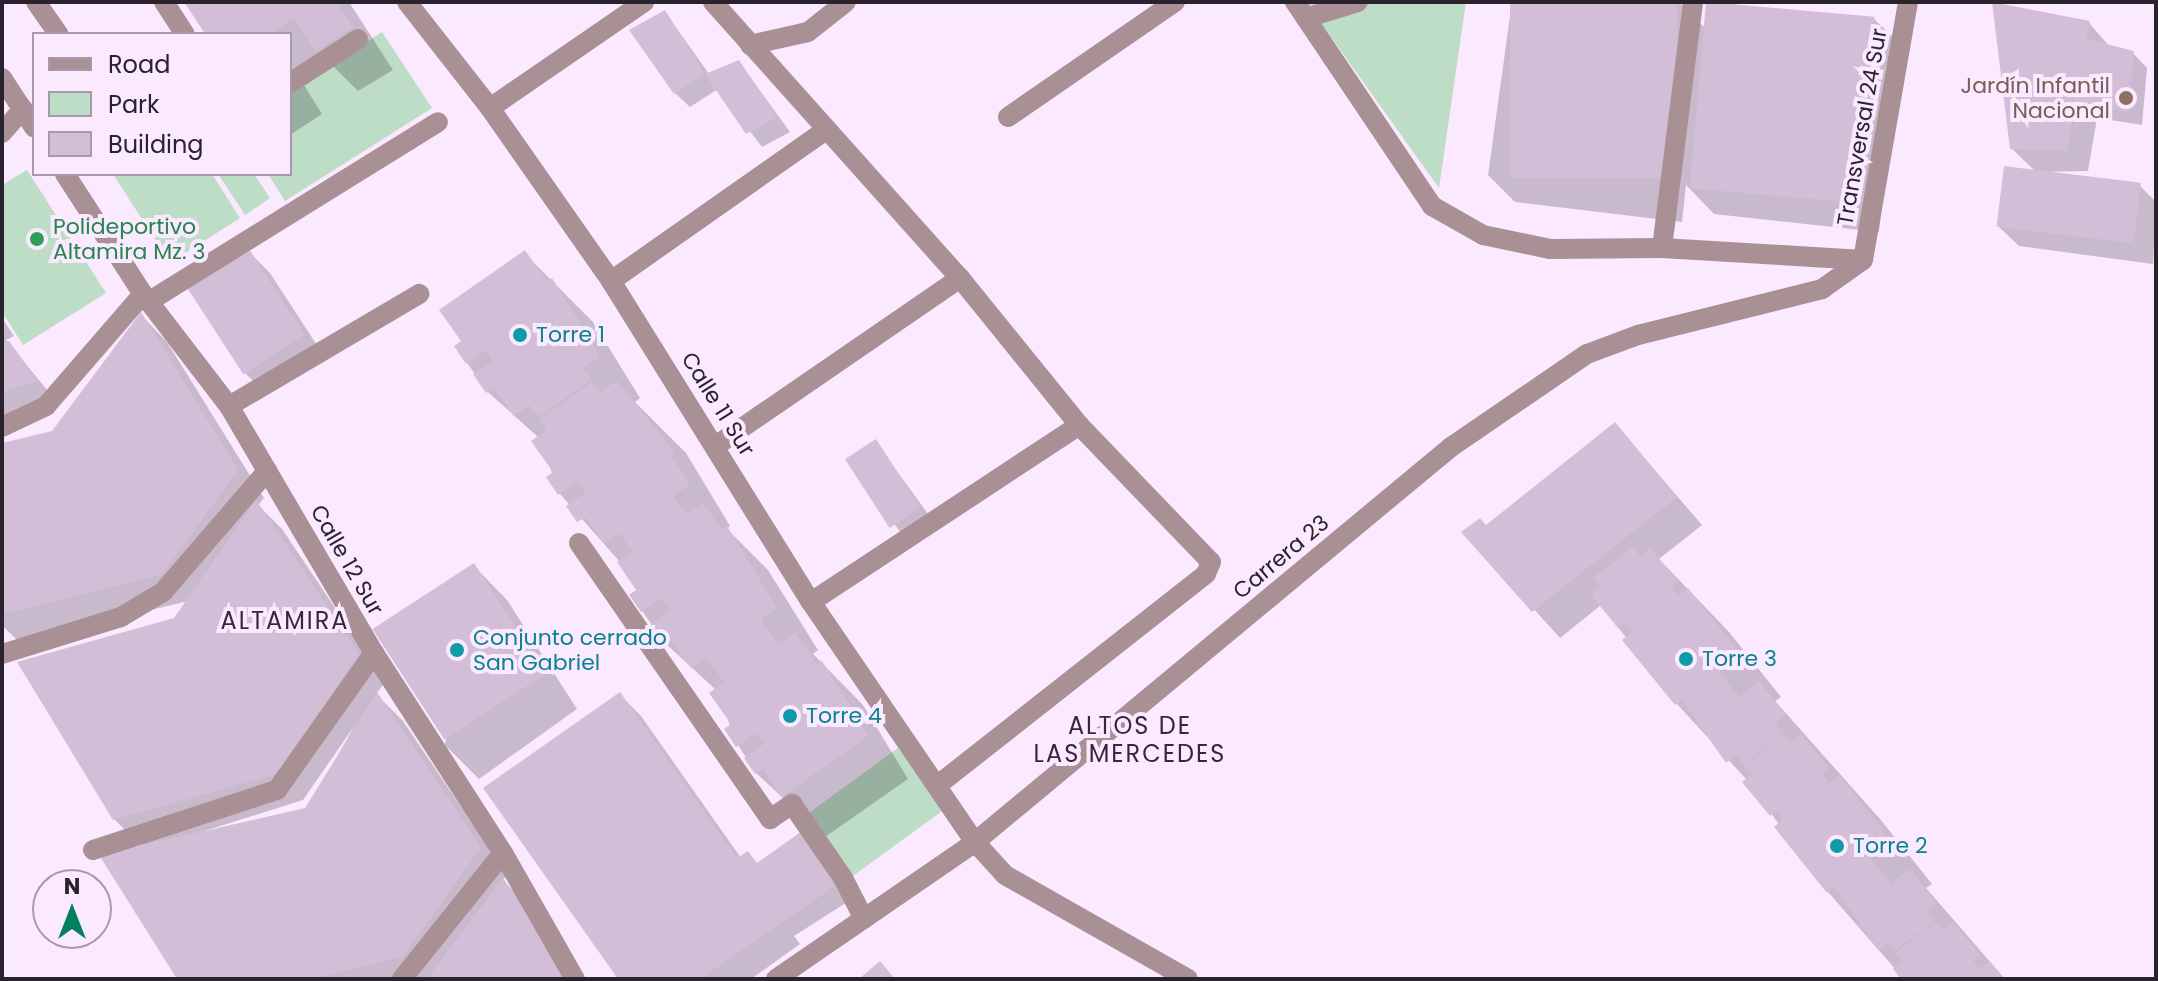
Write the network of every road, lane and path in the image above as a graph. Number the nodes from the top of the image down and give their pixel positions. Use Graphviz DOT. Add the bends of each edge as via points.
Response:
graph roads {
  1 [pos="36,2"];
  2 [pos="164,2"];
  3 [pos="407,2"];
  4 [pos="644,2"];
  5 [pos="713,2"];
  6 [pos="846,2"];
  7 [pos="1175,2"];
  8 [pos="1358,2"];
  9 [pos="1693,2"];
  10 [pos="1908,2"];
  11 [pos="1301,10"];
  12 [pos="57,32"];
  13 [pos="184,32"];
  14 [pos="358,39"];
  15 [pos="750,45"];
  16 [pos="2,78"];
  17 [pos="292,82"];
  18 [pos="490,108"];
  19 [pos="1008,117"];
  20 [pos="28,118"];
  21 [pos="438,122"];
  22 [pos="827,129"];
  23 [pos="2,133"];
  24 [pos="66,176"];
  25 [pos="1662,248"];
  26 [pos="1863,260"];
  27 [pos="960,278"];
  28 [pos="611,281"];
  29 [pos="419,294"];
  30 [pos="146,298"];
  31 [pos="229,406"];
  32 [pos="1079,425"];
  33 [pos="2,427"];
  34 [pos="717,445"];
  35 [pos="267,471"];
  36 [pos="579,543"];
  37 [pos="811,602"];
  38 [pos="374,653"];
  39 [pos="2,654"];
  40 [pos="937,786"];
  41 [pos="975,842"];
  42 [pos="93,850"];
  43 [pos="503,853"];
  44 [pos="864,919"];
  45 [pos="402,979"];
  46 [pos="575,979"];
  47 [pos="776,979"];
  48 [pos="1188,979"];
  1 -- 12 [label="street"];
  2 -- 13 [label="street"];
  3 -- 18 [label="street, Calle 11 Sur"];
  4 -- 18 [label="street"];
  5 -- 15 [label="street"];
  6 -- 15 [label="street" via="808,32"];
  7 -- 19 [label="street"];
  8 -- 11 [label="street"];
  9 -- 25 [label="street"];
  10 -- 26 [label="street, Transversal 24 Sur"];
  11 -- 25 [label="street" via="1432,206 1483,235 1550,249"];
  14 -- 17 [label="street"];
  15 -- 22 [label="street"];
  16 -- 20 [label="street"];
  18 -- 28 [label="street, Calle 11 Sur"];
  20 -- 23 [label="street"];
  21 -- 30 [label="street"];
  22 -- 27 [label="street"];
  22 -- 28 [label="street"];
  24 -- 30 [label="street, Calle 12 Sur"];
  25 -- 26 [label="street"];
  26 -- 41 [label="street, Carrera 23" via="1822,289 1638,335 1587,354 1451,447"];
  27 -- 32 [label="street"];
  27 -- 34 [label="street"];
  28 -- 34 [label="street, Calle 11 Sur"];
  29 -- 31 [label="street"];
  30 -- 31 [label="street, Calle 12 Sur"];
  30 -- 33 [label="street" via="46,406"];
  31 -- 35 [label="street, Calle 12 Sur"];
  32 -- 37 [label="street"];
  32 -- 40 [label="street" via="1211,562 1206,574"];
  34 -- 37 [label="street, Calle 11 Sur"];
  35 -- 38 [label="street, Calle 12 Sur"];
  35 -- 39 [label="street" via="163,592 121,617"];
  36 -- 44 [label="street" via="770,819 792,804"];
  37 -- 40 [label="street, Calle 11 Sur"];
  38 -- 42 [label="street" via="277,790"];
  38 -- 43 [label="street, Calle 12 Sur"];
  40 -- 41 [label="street, Calle 11 Sur"];
  41 -- 44 [label="street, Carrera 23"];
  41 -- 48 [label="street, Calle 11 Sur" via="1005,875"];
  43 -- 45 [label="street"];
  43 -- 46 [label="street, Calle 12 Sur"];
  44 -- 47 [label="street, Carrera 23"];
}
